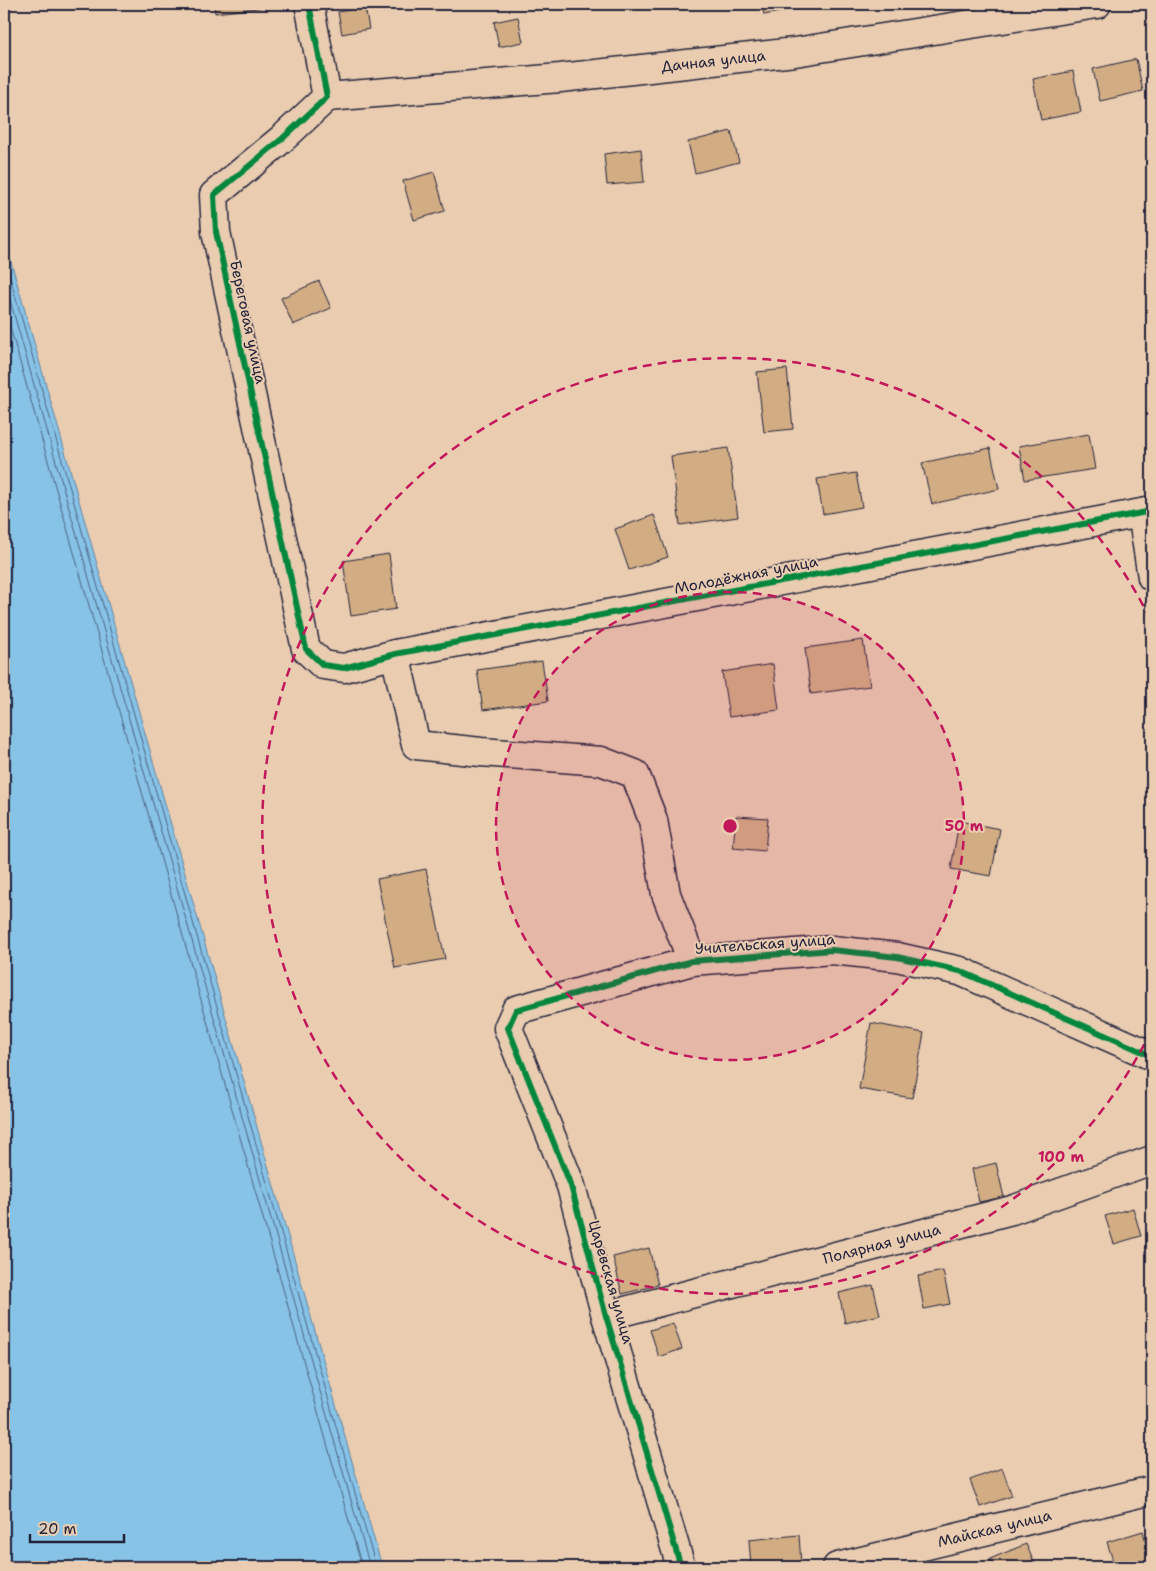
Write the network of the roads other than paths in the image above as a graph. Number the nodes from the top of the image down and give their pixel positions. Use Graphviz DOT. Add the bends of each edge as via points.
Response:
graph roads {
  1 [pos="309,4"];
  2 [pos="1097,4"];
  3 [pos="327,97"];
  4 [pos="1147,512"];
  5 [pos="1152,577"];
  6 [pos="395,654"];
  7 [pos="344,668"];
  8 [pos="692,961"];
  9 [pos="516,1010"];
  10 [pos="1152,1056"];
  11 [pos="1152,1160"];
  12 [pos="606,1316"];
  13 [pos="1152,1490"];
  14 [pos="681,1567"];
  15 [pos="837,1567"];
  1 -- 3 [label="street"];
  2 -- 3 [label="street, Дачная улица" via="795,52 560,78"];
  3 -- 7 [label="street, Береговая улица" via="214,195 216,232 306,649 323,665"];
  4 -- 5 [label="street"];
  4 -- 6 [label="street, Молодёжная улица"];
  6 -- 7 [label="street, Молодёжная улица"];
  6 -- 8 [label="street" via="416,745 601,761 635,774 653,820 666,894"];
  8 -- 9 [label="street, Учительская улица"];
  8 -- 10 [label="street, Учительская улица" via="832,950 897,956 960,970"];
  9 -- 12 [label="street, Царевская улица" via="508,1028 571,1186"];
  11 -- 12 [label="street, Полярная улица" via="1012,1210"];
  12 -- 14 [label="street, Царевская улица"];
  13 -- 15 [label="street, Майская улица"];
}
